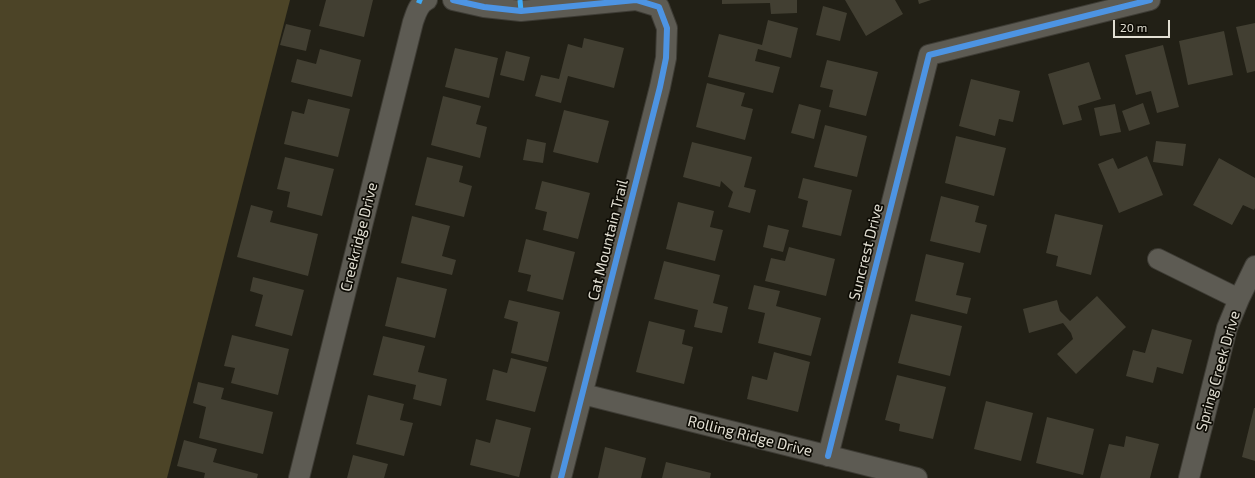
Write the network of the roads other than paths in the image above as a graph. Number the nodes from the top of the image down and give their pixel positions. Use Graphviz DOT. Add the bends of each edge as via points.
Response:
graph roads {
  1 [pos="427,0"];
  2 [pos="453,0"];
  3 [pos="1150,0"];
  4 [pos="1158,259"];
  5 [pos="1255,266"];
  6 [pos="1239,299"];
  7 [pos="583,394"];
  8 [pos="828,456"];
  9 [pos="300,478"];
  10 [pos="562,478"];
  11 [pos="917,478"];
  12 [pos="1189,478"];
  1 -- 9 [label="street, Creekridge Drive" via="422,2 413,22"];
  2 -- 7 [label="street, Cat Mountain Trail" via="521,11 636,0 659,7 667,28 666,58 660,87"];
  3 -- 8 [label="street, Suncrest Drive" via="929,55"];
  4 -- 6 [label="street"];
  5 -- 6 [label="street, Spring Creek Drive"];
  6 -- 12 [label="street, Spring Creek Drive" via="1217,362"];
  7 -- 8 [label="street, Rolling Ridge Drive"];
  7 -- 10 [label="street, Cat Mountain Trail"];
  8 -- 11 [label="street, Rolling Ridge Drive"];
}
